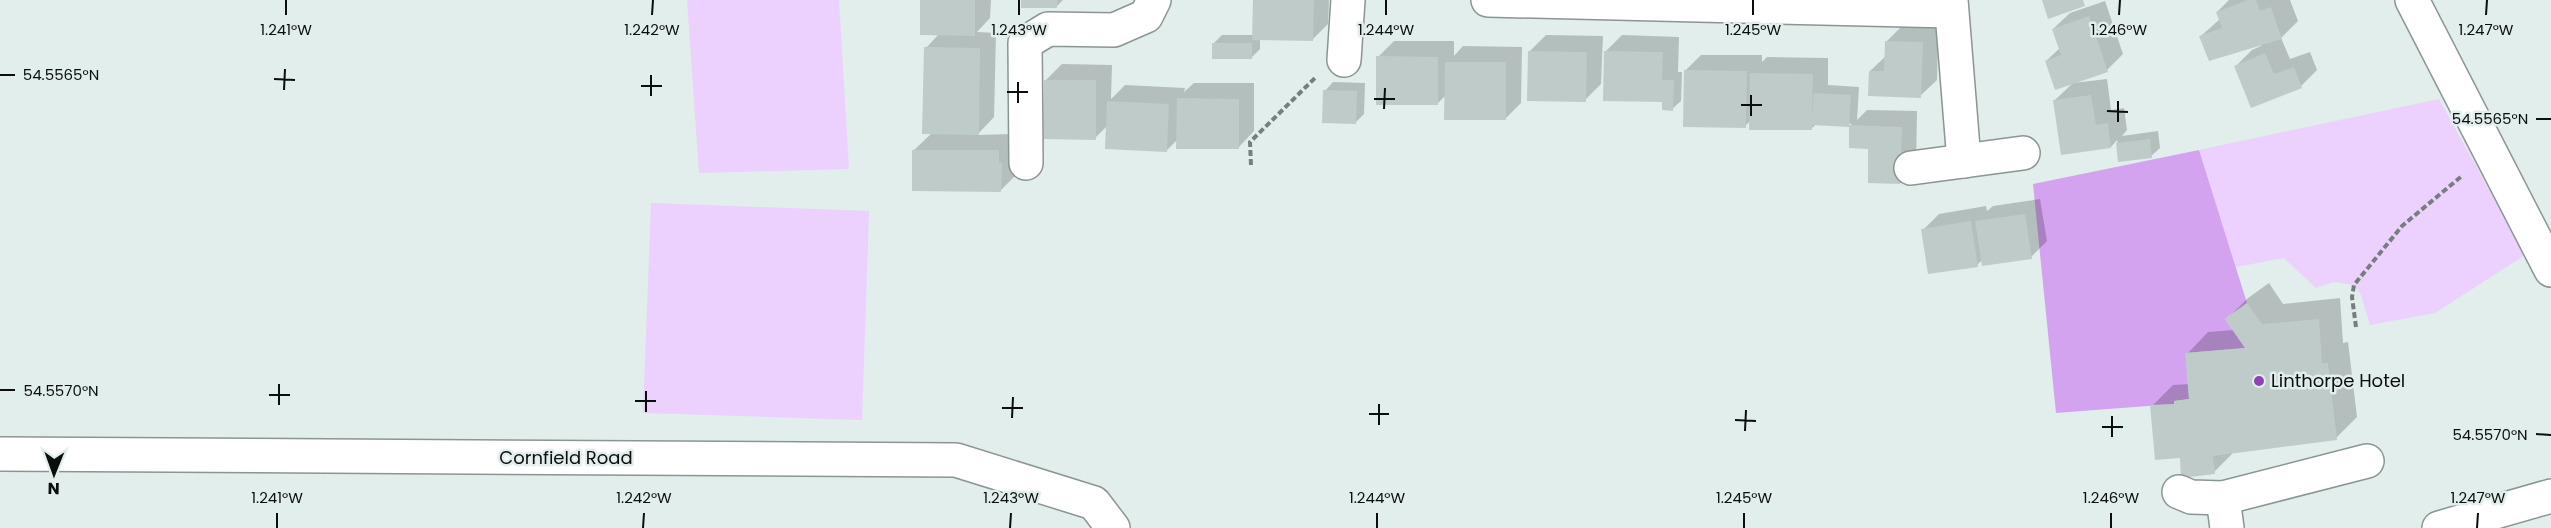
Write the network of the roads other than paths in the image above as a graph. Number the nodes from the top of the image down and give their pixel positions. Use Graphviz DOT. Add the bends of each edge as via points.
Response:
graph roads {
  1 [pos="1154,0"];
  2 [pos="1348,0"];
  3 [pos="1488,0"];
  4 [pos="2412,0"];
  5 [pos="1718,2"];
  6 [pos="1951,6"];
  7 [pos="1344,60"];
  8 [pos="2023,153"];
  9 [pos="1964,160"];
  10 [pos="1026,163"];
  11 [pos="1911,168"];
  12 [pos="2551,270"];
  13 [pos="0,454"];
  14 [pos="2367,461"];
  15 [pos="2179,492"];
  16 [pos="2551,496"];
  17 [pos="2225,513"];
  18 [pos="1113,528"];
  19 [pos="2439,528"];
  1 -- 10 [label="street" via="1146,16 1114,30 1048,29 1025,43"];
  2 -- 7 [label="street"];
  3 -- 5 [label="street"];
  4 -- 12 [label="street"];
  5 -- 6 [label="street"];
  6 -- 9 [label="street"];
  8 -- 9 [label="street"];
  9 -- 11 [label="street"];
  13 -- 18 [label="street, Cornfield Road" via="956,460 1094,503"];
  14 -- 17 [label="street"];
  15 -- 17 [label="street"];
  16 -- 19 [label="street"];
}
